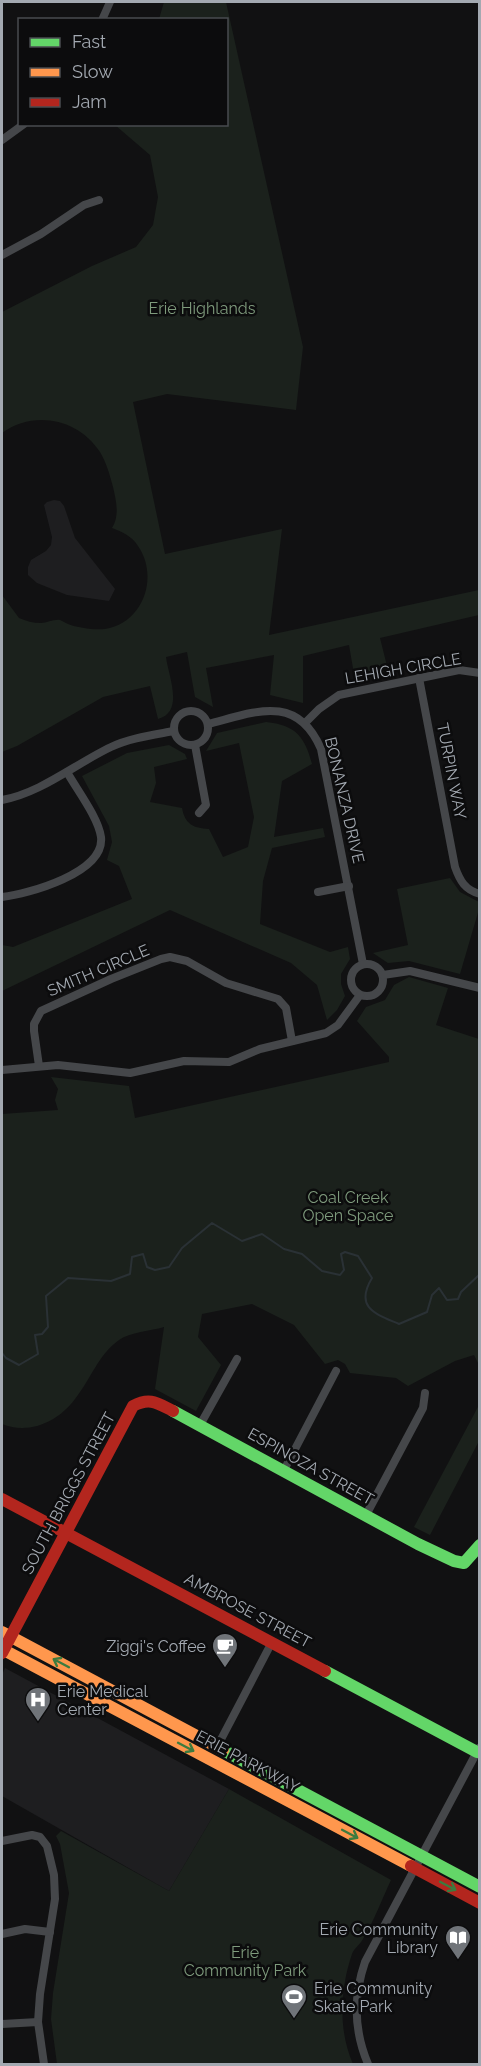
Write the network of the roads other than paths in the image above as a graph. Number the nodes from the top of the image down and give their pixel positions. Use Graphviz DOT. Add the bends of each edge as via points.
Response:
graph roads {
  1 [pos="110,2"];
  2 [pos="103,18"];
  3 [pos="21,126"];
  4 [pos="2,140"];
  5 [pos="99,200"];
  6 [pos="2,255"];
  7 [pos="480,673"];
  8 [pos="419,678"];
  9 [pos="305,723"];
  10 [pos="208,724"];
  11 [pos="174,731"];
  12 [pos="195,745"];
  13 [pos="67,772"];
  14 [pos="2,800"];
  15 [pos="199,813"];
  16 [pos="348,884"];
  17 [pos="318,892"];
  18 [pos="480,894"];
  19 [pos="2,897"];
  20 [pos="363,964"];
  21 [pos="383,975"];
  22 [pos="480,988"];
  23 [pos="360,995"];
  24 [pos="292,1041"];
  25 [pos="39,1066"];
  26 [pos="2,1070"];
  27 [pos="237,1359"];
  28 [pos="336,1371"];
  29 [pos="425,1393"];
  30 [pos="142,1401"];
  31 [pos="200,1425"];
  32 [pos="284,1470"];
  33 [pos="2,1499"];
  34 [pos="366,1515"];
  35 [pos="64,1532"];
  36 [pos="480,1545"];
  37 [pos="6,1634"];
  38 [pos="272,1642"];
  39 [pos="2,1650"];
  40 [pos="217,1746"];
  41 [pos="478,1750"];
  42 [pos="2,1841"];
  43 [pos="423,1856"];
  44 [pos="416,1869"];
  45 [pos="480,1887"];
  46 [pos="480,1903"];
  47 [pos="50,1932"];
  48 [pos="2,1934"];
  49 [pos="38,2022"];
  50 [pos="2,2024"];
  51 [pos="44,2064"];
  52 [pos="368,2064"];
  1 -- 2 [label="street"];
  3 -- 4 [label="street"];
  5 -- 6 [label="street" via="84,205"];
  7 -- 8 [label="street, LEHIGH CIRCLE" via="459,670"];
  8 -- 9 [label="street, LEHIGH CIRCLE" via="339,695"];
  8 -- 18 [label="street, TURPIN WAY" via="455,867 469,891"];
  9 -- 10 [label="street, BONANZA DRIVE" via="292,714 273,711"];
  9 -- 16 [label="street, BONANZA DRIVE" via="321,749"];
  10 -- 11 [label="street" via="201,714 189,711 179,716"];
  10 -- 12 [label="street" via="204,740"];
  11 -- 12 [label="street" via="181,742"];
  11 -- 13 [label="street" via="110,747"];
  12 -- 15 [label="street" via="206,805"];
  13 -- 14 [label="street" via="19,797"];
  13 -- 19 [label="street" via="98,825 101,838 97,855 78,873"];
  16 -- 17 [label="street, BONANZA DRIVE"];
  16 -- 20 [label="street"];
  20 -- 21 [label="street" via="373,964"];
  20 -- 23 [label="street" via="354,970 351,981"];
  21 -- 22 [label="street" via="410,971"];
  21 -- 23 [label="street" via="383,986 376,994"];
  23 -- 24 [label="street" via="339,1025 326,1033"];
  24 -- 25 [label="street" via="229,1062 184,1061 130,1073"];
  24 -- 25 [label="street, SMITH CIRCLE" via="286,1008 278,999 218,979 187,961 170,957 41,1011 34,1024"];
  25 -- 26 [label="street"];
  27 -- 31 [label="street"];
  28 -- 32 [label="street"];
  29 -- 34 [label="street" via="423,1408"];
  30 -- 31 [label="street, ESPINOZA STREET" via="151,1401"];
  30 -- 35 [label="street, SOUTH BRIGGS STREET" via="133,1406"];
  31 -- 32 [label="street, ESPINOZA STREET"];
  32 -- 34 [label="street, ESPINOZA STREET"];
  33 -- 35 [label="street, AMBROSE STREET"];
  34 -- 36 [label="street, ESPINOZA STREET" via="454,1561 464,1563"];
  35 -- 37 [label="street, SOUTH BRIGGS STREET" via="44,1576"];
  35 -- 38 [label="street, AMBROSE STREET"];
  37 -- 39 [label="street, SOUTH BRIGGS STREET"];
  40 -- 37 [label="street, ERIE PARKWAY, one-way"];
  38 -- 40 [label="street"];
  38 -- 41 [label="street, AMBROSE STREET"];
  39 -- 44 [label="street, ERIE PARKWAY, one-way"];
  40 -- 43 [label="street, ERIE PARKWAY"];
  41 -- 43 [label="street"];
  42 -- 47 [label="street" via="32,1835 47,1846 56,1886"];
  43 -- 44 [label="street"];
  43 -- 45 [label="street, ERIE PARKWAY"];
  44 -- 46 [label="street, ERIE PARKWAY, one-way"];
  44 -- 52 [label="street" via="362,1972 356,2015"];
  47 -- 48 [label="street" via="25,1929"];
  47 -- 49 [label="street"];
  49 -- 50 [label="street"];
  49 -- 51 [label="street"];
}
